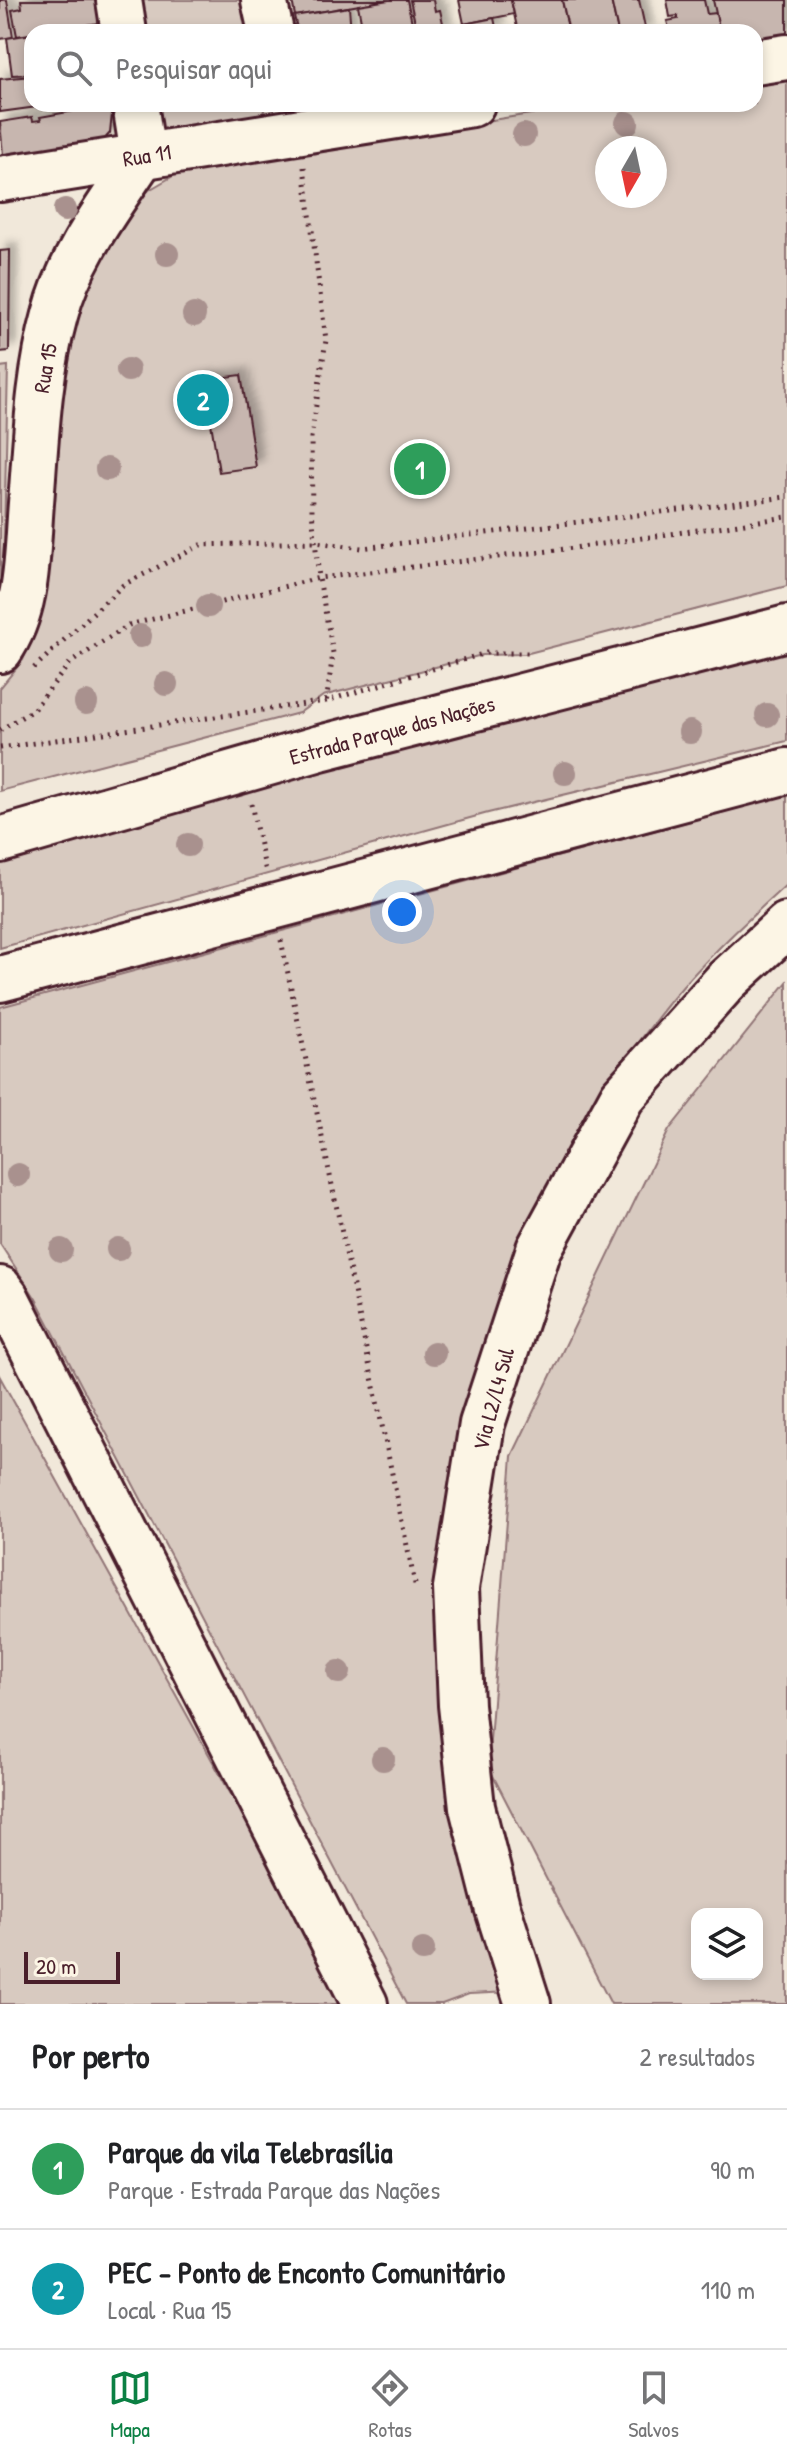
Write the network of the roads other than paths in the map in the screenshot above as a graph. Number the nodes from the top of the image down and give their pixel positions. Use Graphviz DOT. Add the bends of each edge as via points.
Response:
graph roads {
  1 [pos="119,0"];
  2 [pos="264,0"];
  3 [pos="123,24"];
  4 [pos="269,24"];
  5 [pos="787,57"];
  6 [pos="763,61"];
  7 [pos="136,112"];
  8 [pos="360,112"];
  9 [pos="290,117"];
  10 [pos="143,155"];
  11 [pos="0,179"];
  12 [pos="787,628"];
  13 [pos="13,662"];
  14 [pos="787,771"];
  15 [pos="0,840"];
  16 [pos="787,925"];
  17 [pos="0,979"];
  18 [pos="0,1289"];
  19 [pos="365,2004"];
  20 [pos="528,2004"];
  1 -- 3 [label="main road"];
  2 -- 4 [label="main road"];
  5 -- 6 [label="main road"];
  7 -- 10 [label="main road"];
  8 -- 9 [label="main road, Rua 11"];
  9 -- 10 [label="main road, Rua 11"];
  10 -- 11 [label="main road, Rua 11"];
  10 -- 13 [label="main road, Rua 15" via="80,252 55,313 40,391"];
  12 -- 15 [label="main road, Estrada Parque das Nações" via="320,748"];
  14 -- 17 [label="main road"];
  16 -- 20 [label="main road, Via L2/L4 Sul" via="727,980 622,1097 539,1249 482,1424 456,1588 461,1705 472,1807"];
  18 -- 19 [label="main road"];
}
